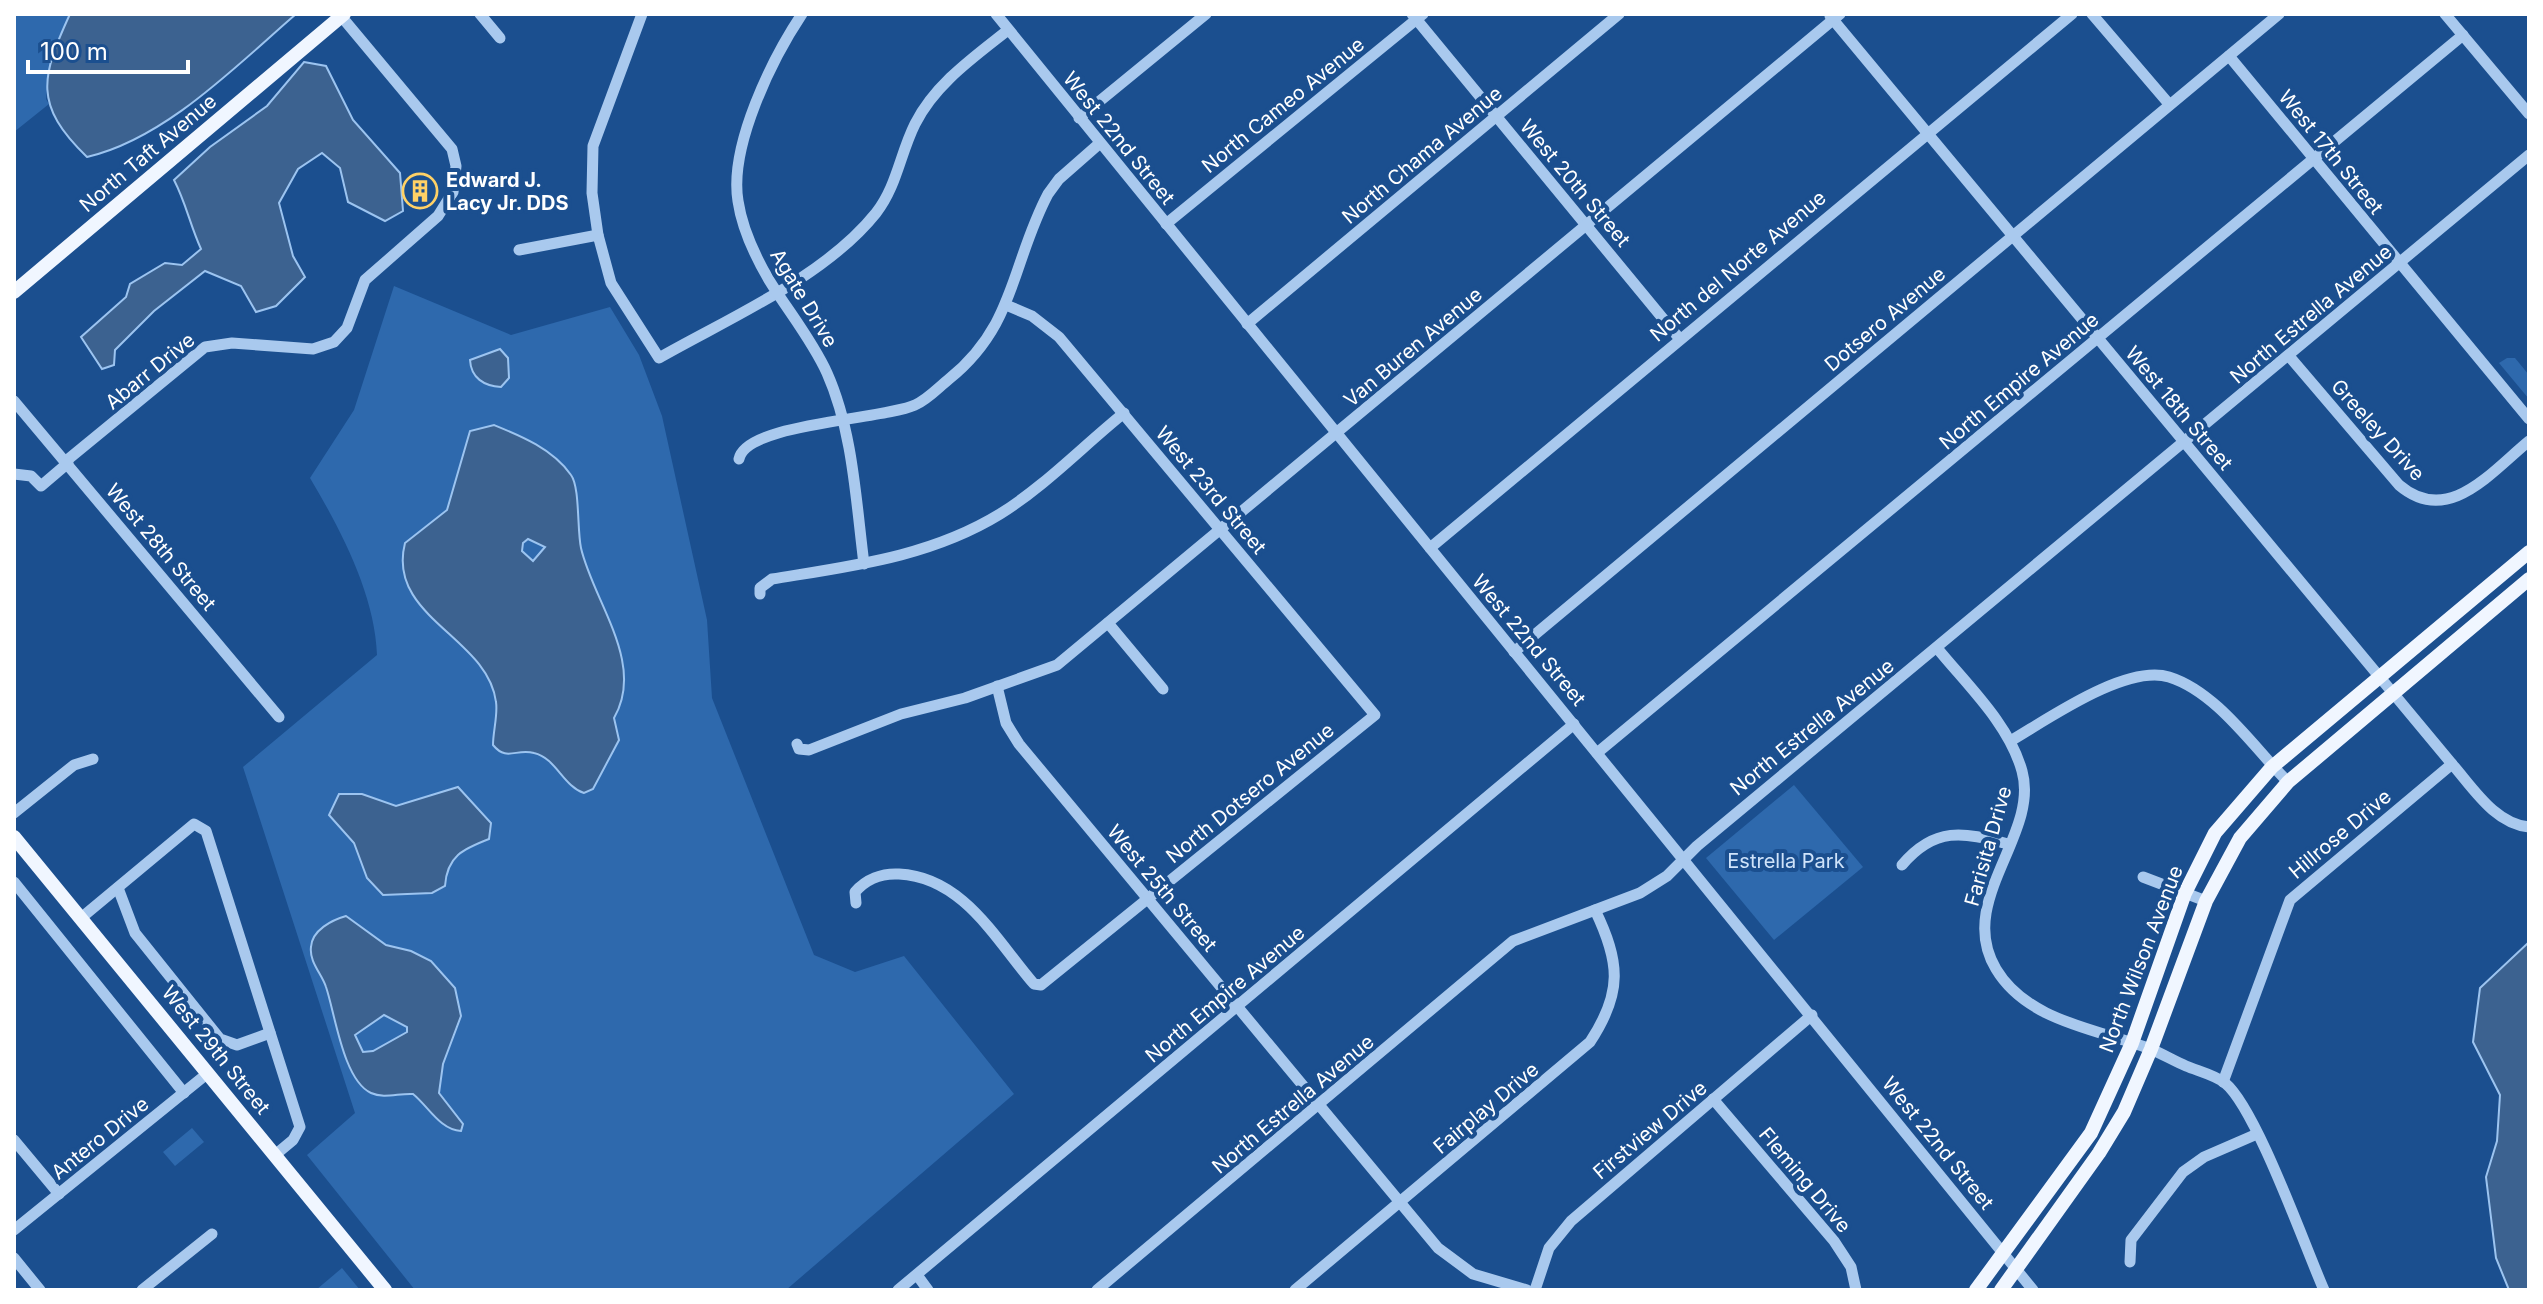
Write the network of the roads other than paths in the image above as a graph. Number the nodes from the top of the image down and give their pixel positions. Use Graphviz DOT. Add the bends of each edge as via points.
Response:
graph roads {
  1 [pos="480,14"];
  2 [pos="642,14"];
  3 [pos="802,14"];
  4 [pos="996,14"];
  5 [pos="1206,14"];
  6 [pos="1619,14"];
  7 [pos="2072,14"];
  8 [pos="2092,14"];
  9 [pos="2279,14"];
  10 [pos="2445,14"];
  11 [pos="343,15"];
  12 [pos="1417,16"];
  13 [pos="1834,16"];
  14 [pos="1008,30"];
  15 [pos="2463,35"];
  16 [pos="500,38"];
  17 [pos="2229,56"];
  18 [pos="2169,104"];
  19 [pos="2529,114"];
  20 [pos="1496,117"];
  21 [pos="1079,118"];
  22 [pos="1928,133"];
  23 [pos="1100,143"];
  24 [pos="2529,155"];
  25 [pos="2314,158"];
  26 [pos="1166,224"];
  27 [pos="1586,225"];
  28 [pos="598,235"];
  29 [pos="2013,236"];
  30 [pos="519,250"];
  31 [pos="2398,265"];
  32 [pos="15,289"];
  33 [pos="776,291"];
  34 [pos="1006,305"];
  35 [pos="1247,324"];
  36 [pos="1679,338"];
  37 [pos="2098,339"];
  38 [pos="2289,356"];
  39 [pos="14,401"];
  40 [pos="1124,413"];
  41 [pos="2529,419"];
  42 [pos="841,422"];
  43 [pos="1336,434"];
  44 [pos="2529,441"];
  45 [pos="2184,442"];
  46 [pos="739,459"];
  47 [pos="67,462"];
  48 [pos="14,474"];
  49 [pos="1219,528"];
  50 [pos="1430,548"];
  51 [pos="2529,552"];
  52 [pos="864,564"];
  53 [pos="2529,579"];
  54 [pos="760,594"];
  55 [pos="1108,623"];
  56 [pos="1937,648"];
  57 [pos="1514,652"];
  58 [pos="2379,677"];
  59 [pos="997,686"];
  60 [pos="1163,689"];
  61 [pos="2393,694"];
  62 [pos="1375,715"];
  63 [pos="279,717"];
  64 [pos="1574,724"];
  65 [pos="2012,740"];
  66 [pos="797,744"];
  67 [pos="1597,753"];
  68 [pos="93,759"];
  69 [pos="2452,764"];
  70 [pos="2272,767"];
  71 [pos="2288,782"];
  72 [pos="14,813"];
  73 [pos="2529,827"];
  74 [pos="14,837"];
  75 [pos="2008,844"];
  76 [pos="1685,859"];
  77 [pos="1902,865"];
  78 [pos="2143,877"];
  79 [pos="14,882"];
  80 [pos="118,888"];
  81 [pos="2185,893"];
  82 [pos="1148,898"];
  83 [pos="2206,901"];
  84 [pos="856,903"];
  85 [pos="1595,910"];
  86 [pos="81,918"];
  87 [pos="1237,1007"];
  88 [pos="1812,1015"];
  89 [pos="270,1033"];
  90 [pos="2132,1043"];
  91 [pos="2151,1049"];
  92 [pos="208,1073"];
  93 [pos="2223,1082"];
  94 [pos="184,1093"];
  95 [pos="1713,1099"];
  96 [pos="1320,1105"];
  97 [pos="2257,1134"];
  98 [pos="14,1140"];
  99 [pos="275,1155"];
  100 [pos="59,1194"];
  101 [pos="1401,1202"];
  102 [pos="14,1230"];
  103 [pos="212,1234"];
  104 [pos="2003,1254"];
  105 [pos="14,1258"];
  106 [pos="2130,1262"];
  107 [pos="2015,1268"];
  108 [pos="917,1275"];
  109 [pos="40,1290"];
  110 [pos="142,1290"];
  111 [pos="385,1290"];
  112 [pos="898,1290"];
  113 [pos="928,1290"];
  114 [pos="1097,1290"];
  115 [pos="1295,1290"];
  116 [pos="1527,1290"];
  117 [pos="1535,1290"];
  118 [pos="1856,1290"];
  119 [pos="1976,1290"];
  120 [pos="2001,1290"];
  121 [pos="2033,1290"];
  122 [pos="2324,1290"];
  1 -- 16 [label="street"];
  2 -- 28 [label="street" via="593,146"];
  3 -- 33 [label="street, Agate Drive" via="769,75 738,160 742,218"];
  4 -- 14 [label="street, West 22nd Street"];
  5 -- 21 [label="street"];
  6 -- 20 [label="street, North Chama Avenue"];
  7 -- 22 [label="street, North del Norte Avenue"];
  8 -- 18 [label="street"];
  9 -- 17 [label="street, Dotsero Avenue"];
  10 -- 15 [label="street"];
  11 -- 32 [label="main road, North Taft Avenue"];
  11 -- 47 [label="street, Abarr Drive" via="452,149 455,183 444,210 365,280 347,328 334,342 313,349 232,343 205,347"];
  12 -- 20 [label="street, West 20th Street"];
  12 -- 26 [label="street, North Cameo Avenue"];
  13 -- 22 [label="street, West 18th Street"];
  13 -- 27 [label="street, Van Buren Avenue"];
  14 -- 21 [label="street, West 22nd Street"];
  14 -- 33 [label="street" via="928,102 913,127 891,189 867,223 840,249"];
  15 -- 19 [label="street"];
  15 -- 25 [label="street, North Empire Avenue"];
  17 -- 18 [label="street, Dotsero Avenue"];
  17 -- 25 [label="street, West 17th Street"];
  18 -- 29 [label="street, Dotsero Avenue"];
  20 -- 27 [label="street, West 20th Street"];
  20 -- 35 [label="street, North Chama Avenue"];
  21 -- 23 [label="street, West 22nd Street"];
  22 -- 29 [label="street, West 18th Street"];
  22 -- 36 [label="street, North del Norte Avenue"];
  23 -- 26 [label="street, West 22nd Street"];
  23 -- 34 [label="street" via="1048,194"];
  24 -- 31 [label="street, North Estrella Avenue"];
  25 -- 31 [label="street, West 17th Street"];
  25 -- 37 [label="street, North Empire Avenue"];
  26 -- 35 [label="street, West 22nd Street"];
  27 -- 36 [label="street, West 20th Street"];
  27 -- 43 [label="street, Van Buren Avenue"];
  28 -- 30 [label="street"];
  28 -- 33 [label="street" via="611,283 659,358"];
  29 -- 37 [label="street, West 18th Street"];
  29 -- 57 [label="street, Dotsero Avenue"];
  31 -- 38 [label="street, North Estrella Avenue"];
  31 -- 41 [label="street, West 17th Street"];
  33 -- 42 [label="street, Agate Drive" via="818,355"];
  34 -- 40 [label="street, West 23rd Street" via="1032,316 1059,337"];
  34 -- 42 [label="street" via="982,349 922,401"];
  35 -- 43 [label="street, West 22nd Street"];
  36 -- 50 [label="street, North del Norte Avenue"];
  37 -- 45 [label="street, West 18th Street"];
  37 -- 67 [label="street, North Empire Avenue"];
  38 -- 44 [label="street, Greeley Drive" via="2399,485 2417,498 2443,502 2459,497"];
  38 -- 45 [label="street, North Estrella Avenue"];
  39 -- 47 [label="street, West 28th Street"];
  40 -- 49 [label="street, West 23rd Street"];
  40 -- 52 [label="street" via="985,523 918,552"];
  42 -- 46 [label="street" via="755,441"];
  42 -- 52 [label="street, Agate Drive"];
  43 -- 49 [label="street, Van Buren Avenue"];
  43 -- 50 [label="street, West 22nd Street"];
  45 -- 56 [label="street, North Estrella Avenue"];
  45 -- 58 [label="street, West 18th Street"];
  47 -- 48 [label="street, Abarr Drive" via="41,486 31,476"];
  47 -- 63 [label="street, West 28th Street"];
  49 -- 55 [label="street, Van Buren Avenue"];
  49 -- 62 [label="street, West 23rd Street"];
  50 -- 57 [label="street, West 22nd Street"];
  51 -- 58 [label="main road, North Wilson Avenue"];
  52 -- 54 [label="street" via="772,579"];
  53 -- 61 [label="main road, North Wilson Avenue"];
  55 -- 59 [label="street, Van Buren Avenue" via="1057,665"];
  55 -- 60 [label="street"];
  56 -- 65 [label="street, Farisita Drive"];
  56 -- 76 [label="street, North Estrella Avenue"];
  57 -- 64 [label="street, West 22nd Street"];
  58 -- 61 [label="street, West 18th Street"];
  58 -- 70 [label="main road, North Wilson Avenue"];
  59 -- 66 [label="street, Van Buren Avenue" via="901,714 809,750"];
  59 -- 82 [label="street, West 25th Street" via="1011,733"];
  61 -- 69 [label="street"];
  61 -- 71 [label="main road, North Wilson Avenue"];
  62 -- 82 [label="street, North Dotsero Avenue"];
  64 -- 67 [label="street, West 22nd Street"];
  64 -- 87 [label="street, North Empire Avenue"];
  65 -- 70 [label="street" via="2113,686 2167,676 2221,713"];
  65 -- 75 [label="street, Farisita Drive" via="2025,783"];
  67 -- 76 [label="street, West 22nd Street"];
  68 -- 72 [label="street" via="74,765"];
  69 -- 73 [label="street" via="2498,816"];
  69 -- 93 [label="street, Hillrose Drive" via="2290,900"];
  70 -- 71 [label="street"];
  70 -- 81 [label="main road, North Wilson Avenue" via="2215,833"];
  71 -- 83 [label="main road, North Wilson Avenue" via="2240,838"];
  74 -- 86 [label="main road, West 29th Street"];
  75 -- 77 [label="street" via="1975,835 1946,835 1922,844"];
  75 -- 90 [label="street, Farisita Drive" via="1987,910 1987,950 1994,966 2013,991 2037,1008"];
  76 -- 85 [label="street, North Estrella Avenue" via="1657,884"];
  76 -- 88 [label="street, West 22nd Street"];
  78 -- 81 [label="street"];
  79 -- 94 [label="street"];
  80 -- 86 [label="street"];
  80 -- 89 [label="street" via="135,933 220,1039 237,1045"];
  80 -- 89 [label="street" via="194,824 206,831"];
  81 -- 83 [label="street"];
  81 -- 90 [label="main road, North Wilson Avenue"];
  82 -- 84 [label="street, North Dotsero Avenue" via="1037,985 964,900 938,884 890,874 864,882 855,892"];
  82 -- 87 [label="street, West 25th Street"];
  83 -- 91 [label="main road, North Wilson Avenue"];
  85 -- 96 [label="street, North Estrella Avenue" via="1513,941"];
  85 -- 101 [label="street, Fairplay Drive" via="1616,972 1603,1023 1577,1055"];
  86 -- 92 [label="main road, West 29th Street"];
  87 -- 96 [label="street, West 25th Street"];
  87 -- 108 [label="street, North Empire Avenue"];
  88 -- 95 [label="street, Firstview Drive"];
  88 -- 104 [label="street, West 22nd Street"];
  89 -- 99 [label="street" via="300,1127"];
  90 -- 91 [label="street, Farisita Drive"];
  90 -- 104 [label="main road, North Wilson Avenue" via="2091,1133"];
  91 -- 93 [label="street"];
  91 -- 107 [label="main road, North Wilson Avenue" via="2124,1112 2099,1153"];
  92 -- 94 [label="street, Antero Drive"];
  92 -- 99 [label="main road, West 29th Street"];
  93 -- 97 [label="street" via="2242,1103"];
  94 -- 100 [label="street, Antero Drive"];
  95 -- 117 [label="street, Firstview Drive" via="1558,1233"];
  95 -- 118 [label="street, Fleming Drive" via="1834,1241 1851,1267"];
  96 -- 101 [label="street, West 25th Street"];
  96 -- 114 [label="street, North Estrella Avenue"];
  97 -- 106 [label="street" via="2183,1172 2131,1240"];
  97 -- 122 [label="street"];
  98 -- 100 [label="street"];
  99 -- 111 [label="main road, West 29th Street"];
  100 -- 102 [label="street, Antero Drive"];
  101 -- 115 [label="street, Fairplay Drive"];
  101 -- 116 [label="street, West 25th Street" via="1457,1265"];
  103 -- 110 [label="street"];
  104 -- 107 [label="street, West 22nd Street"];
  104 -- 119 [label="main road, North Wilson Avenue"];
  105 -- 109 [label="street"];
  107 -- 120 [label="main road, North Wilson Avenue"];
  107 -- 121 [label="street, West 22nd Street"];
  108 -- 112 [label="street, North Empire Avenue"];
  108 -- 113 [label="street"];
}
